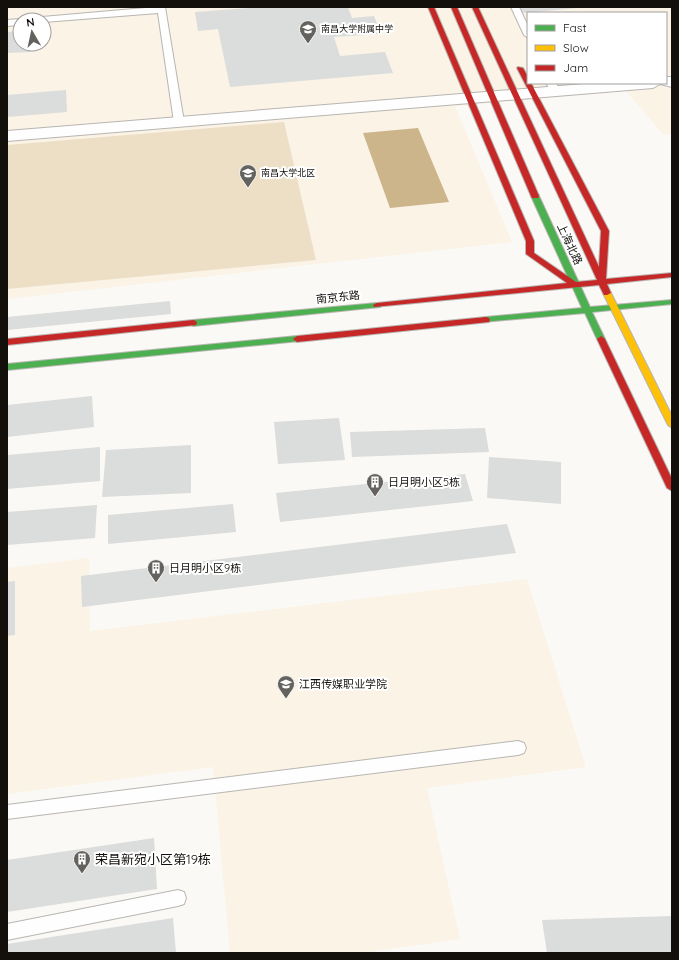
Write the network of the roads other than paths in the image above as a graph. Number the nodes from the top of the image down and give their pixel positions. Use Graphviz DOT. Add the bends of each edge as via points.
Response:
graph roads {
  1 [pos="431,7"];
  2 [pos="454,7"];
  3 [pos="475,7"];
  4 [pos="514,7"];
  5 [pos="161,9"];
  6 [pos="52,19"];
  7 [pos="527,33"];
  8 [pos="514,57"];
  9 [pos="527,82"];
  10 [pos="528,84"];
  11 [pos="628,84"];
  12 [pos="553,87"];
  13 [pos="532,92"];
  14 [pos="515,94"];
  15 [pos="491,96"];
  16 [pos="468,98"];
  17 [pos="179,122"];
  18 [pos="7,136"];
  19 [pos="672,275"];
  20 [pos="602,282"];
  21 [pos="575,285"];
  22 [pos="672,302"];
  23 [pos="615,308"];
  24 [pos="587,310"];
  25 [pos="7,342"];
  26 [pos="7,367"];
  27 [pos="672,425"];
  28 [pos="672,488"];
  29 [pos="518,748"];
  30 [pos="7,812"];
  31 [pos="178,898"];
  32 [pos="7,932"];
  1 -- 16 [label="main road"];
  2 -- 15 [label="main road, 上海北路"];
  3 -- 14 [label="main road, 上海北路"];
  4 -- 7 [label="lane"];
  5 -- 6 [label="lane"];
  5 -- 17 [label="lane"];
  8 -- 9 [label="main road"];
  10 -- 13 [label="main road"];
  11 -- 12 [label="street"];
  12 -- 13 [label="street"];
  13 -- 14 [label="street"];
  13 -- 20 [label="main road" via="605,231"];
  14 -- 15 [label="street"];
  14 -- 20 [label="main road, 上海北路"];
  15 -- 16 [label="street"];
  15 -- 21 [label="main road, 上海北路"];
  16 -- 17 [label="street"];
  16 -- 21 [label="main road" via="530,241 530,254"];
  17 -- 18 [label="street"];
  19 -- 20 [label="main road, 南京东路"];
  20 -- 21 [label="main road, 南京东路"];
  20 -- 23 [label="main road, 上海北路"];
  21 -- 24 [label="main road, 上海北路"];
  21 -- 25 [label="main road, 南京东路"];
  22 -- 23 [label="main road"];
  23 -- 24 [label="main road"];
  23 -- 27 [label="main road, 上海北路"];
  24 -- 26 [label="main road"];
  24 -- 28 [label="main road, 上海北路"];
  29 -- 30 [label="lane"];
  31 -- 32 [label="lane"];
}
